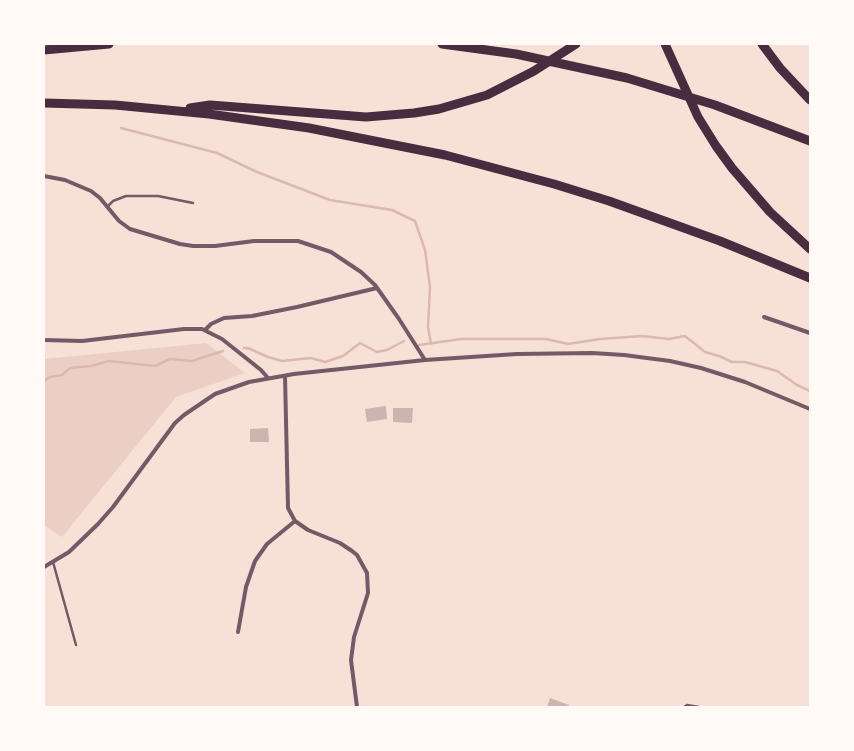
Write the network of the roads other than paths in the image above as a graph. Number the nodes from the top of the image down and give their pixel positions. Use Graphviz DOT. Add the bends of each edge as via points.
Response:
graph roads {
  1 [pos="109,44"];
  2 [pos="442,44"];
  3 [pos="576,44"];
  4 [pos="665,44"];
  5 [pos="762,44"];
  6 [pos="44,50"];
  7 [pos="810,100"];
  8 [pos="44,103"];
  9 [pos="179,110"];
  10 [pos="810,141"];
  11 [pos="44,176"];
  12 [pos="193,203"];
  13 [pos="108,206"];
  14 [pos="810,249"];
  15 [pos="810,278"];
  16 [pos="376,288"];
  17 [pos="764,317"];
  18 [pos="205,330"];
  19 [pos="810,333"];
  20 [pos="44,340"];
  21 [pos="425,360"];
  22 [pos="285,376"];
  23 [pos="268,378"];
  24 [pos="810,409"];
  25 [pos="295,520"];
  26 [pos="53,561"];
  27 [pos="44,567"];
  28 [pos="238,632"];
  29 [pos="76,645"];
  30 [pos="357,707"];
  31 [pos="684,707"];
  32 [pos="699,707"];
  1 -- 6 [label="highway"];
  2 -- 10 [label="highway" via="516,54 594,70 714,105"];
  3 -- 9 [label="highway" via="534,71 487,95 439,109 384,116 342,116 210,105"];
  4 -- 14 [label="highway" via="698,117 716,146 770,212"];
  5 -- 7 [label="highway"];
  8 -- 9 [label="highway"];
  9 -- 15 [label="highway" via="356,137 500,169 664,220"];
  11 -- 13 [label="street" via="80,186"];
  12 -- 13 [label="lane" via="158,196 126,196"];
  13 -- 16 [label="street" via="119,221 130,229 180,244 193,246 254,241 310,243 346,261"];
  16 -- 18 [label="street" via="297,308 224,318"];
  16 -- 21 [label="street"];
  17 -- 19 [label="street"];
  18 -- 20 [label="street" via="184,329 82,341"];
  18 -- 23 [label="street" via="222,338 262,370"];
  21 -- 22 [label="street"];
  21 -- 24 [label="street" via="520,354 624,355 716,372"];
  22 -- 23 [label="street"];
  22 -- 25 [label="street" via="287,500 288,508"];
  23 -- 26 [label="street" via="226,389 204,400 184,415 175,423 113,507 78,544"];
  25 -- 28 [label="street" via="267,544 255,561 246,587"];
  25 -- 30 [label="street" via="308,530 340,543 352,551 367,573 368,593 354,637 351,660"];
  26 -- 27 [label="street"];
  26 -- 29 [label="lane"];
  31 -- 32 [label="lane"];
}
